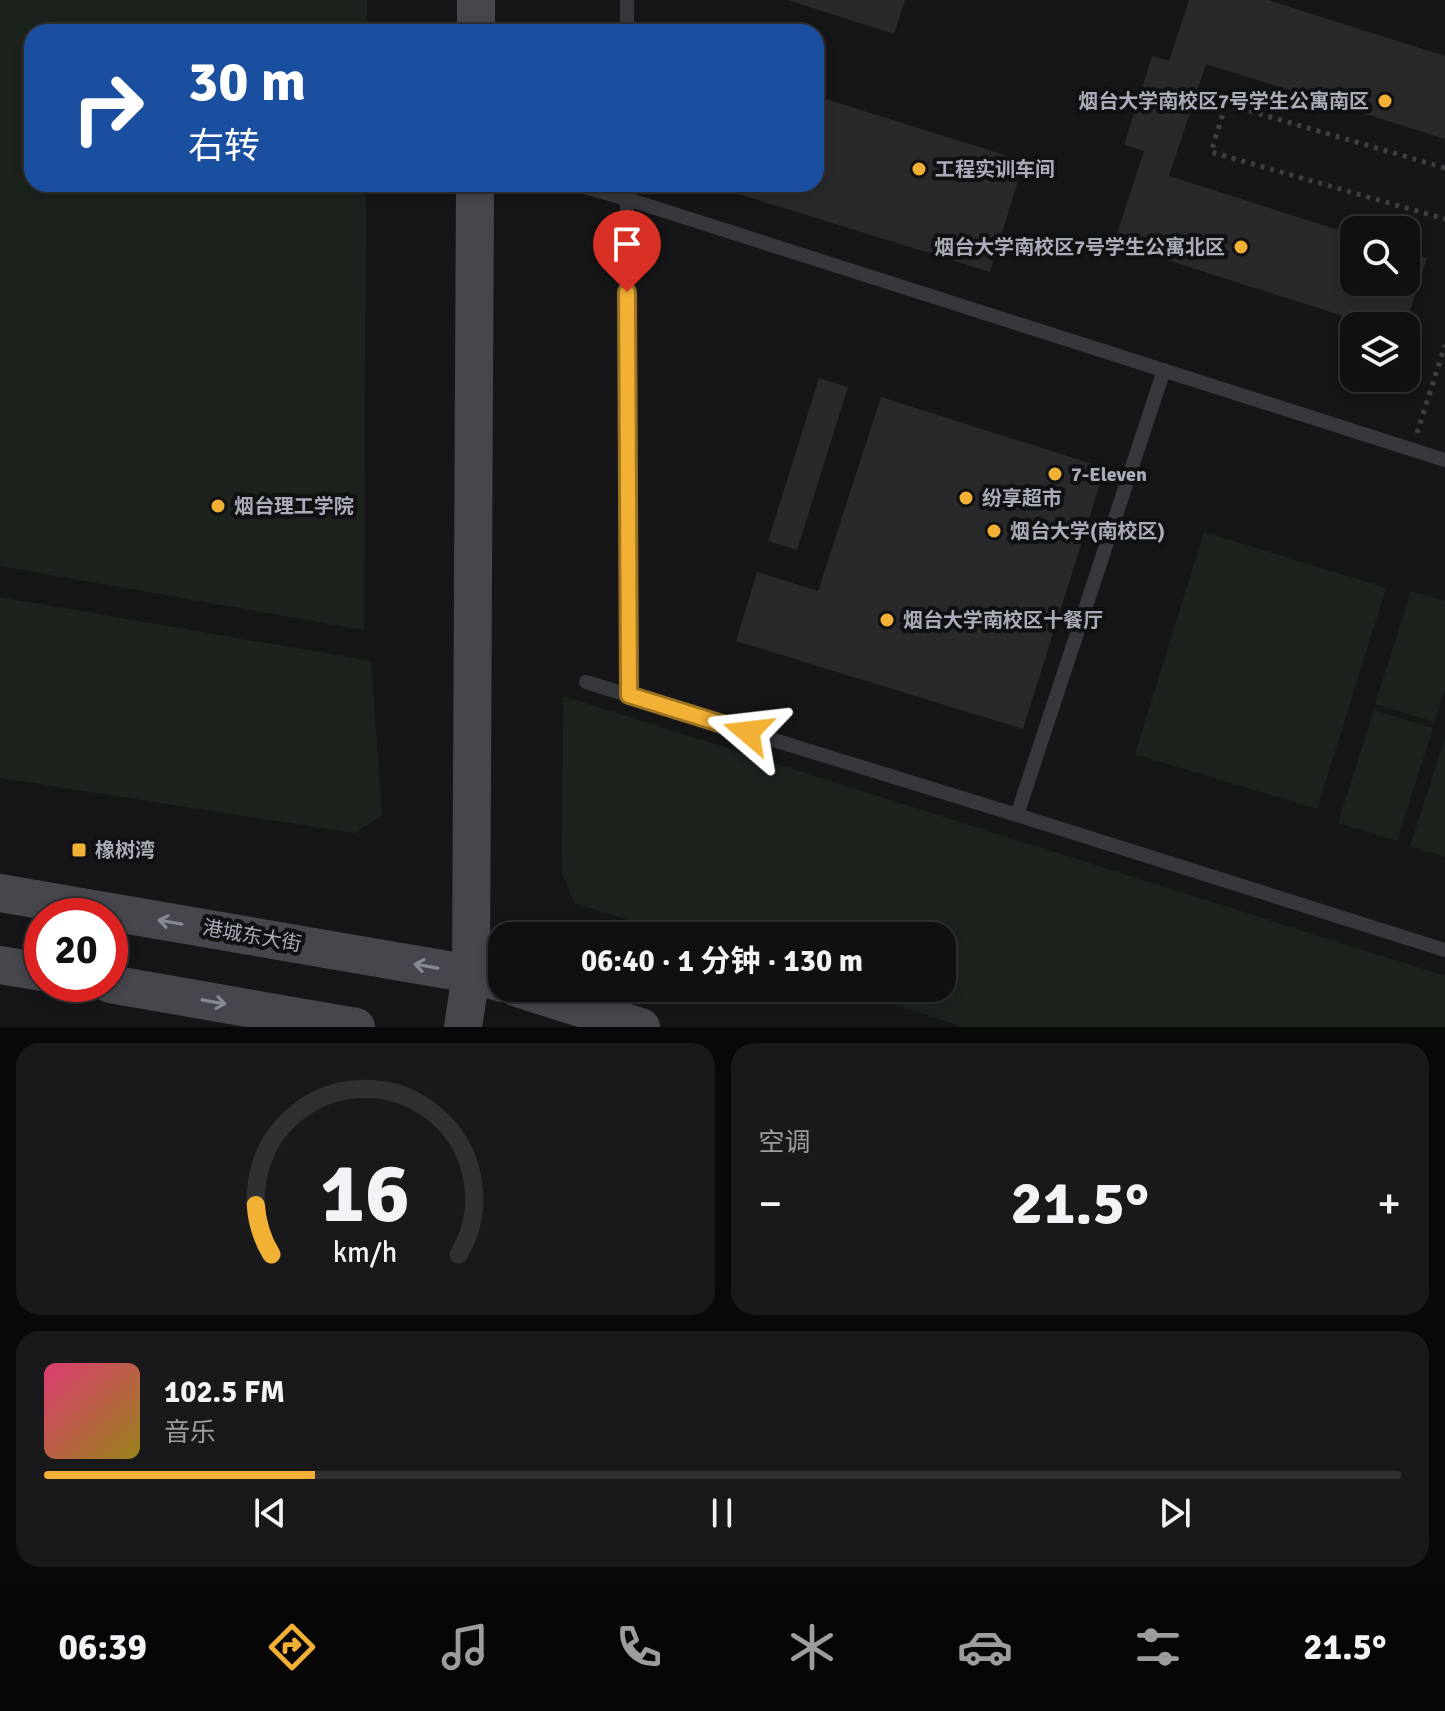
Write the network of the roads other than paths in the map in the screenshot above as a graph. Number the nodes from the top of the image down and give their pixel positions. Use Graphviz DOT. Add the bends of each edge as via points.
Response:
graph roads {
  1 [pos="476,0"];
  2 [pos="627,0"];
  3 [pos="476,24"];
  4 [pos="627,24"];
  5 [pos="475,192"];
  6 [pos="627,192"];
  7 [pos="630,192"];
  8 [pos="1164,370"];
  9 [pos="1445,460"];
  10 [pos="586,682"];
  11 [pos="629,695"];
  12 [pos="1017,815"];
  13 [pos="0,893"];
  14 [pos="1445,950"];
  15 [pos="0,965"];
  16 [pos="24,969"];
  17 [pos="487,978"];
  18 [pos="128,987"];
  19 [pos="562,1002"];
  20 [pos="356,1027"];
  21 [pos="463,1027"];
  22 [pos="641,1027"];
  1 -- 3 [label="main road"];
  2 -- 4 [label="lane"];
  5 -- 17 [label="main road"];
  6 -- 11 [label="lane"];
  7 -- 8 [label="lane"];
  8 -- 9 [label="lane"];
  8 -- 12 [label="lane"];
  10 -- 11 [label="lane"];
  11 -- 12 [label="lane"];
  12 -- 14 [label="lane"];
  17 -- 13 [label="main road, 港城东大街, one-way"];
  15 -- 16 [label="main road"];
  17 -- 21 [label="main road"];
  18 -- 20 [label="main road, one-way"];
  19 -- 22 [label="main road"];
}
